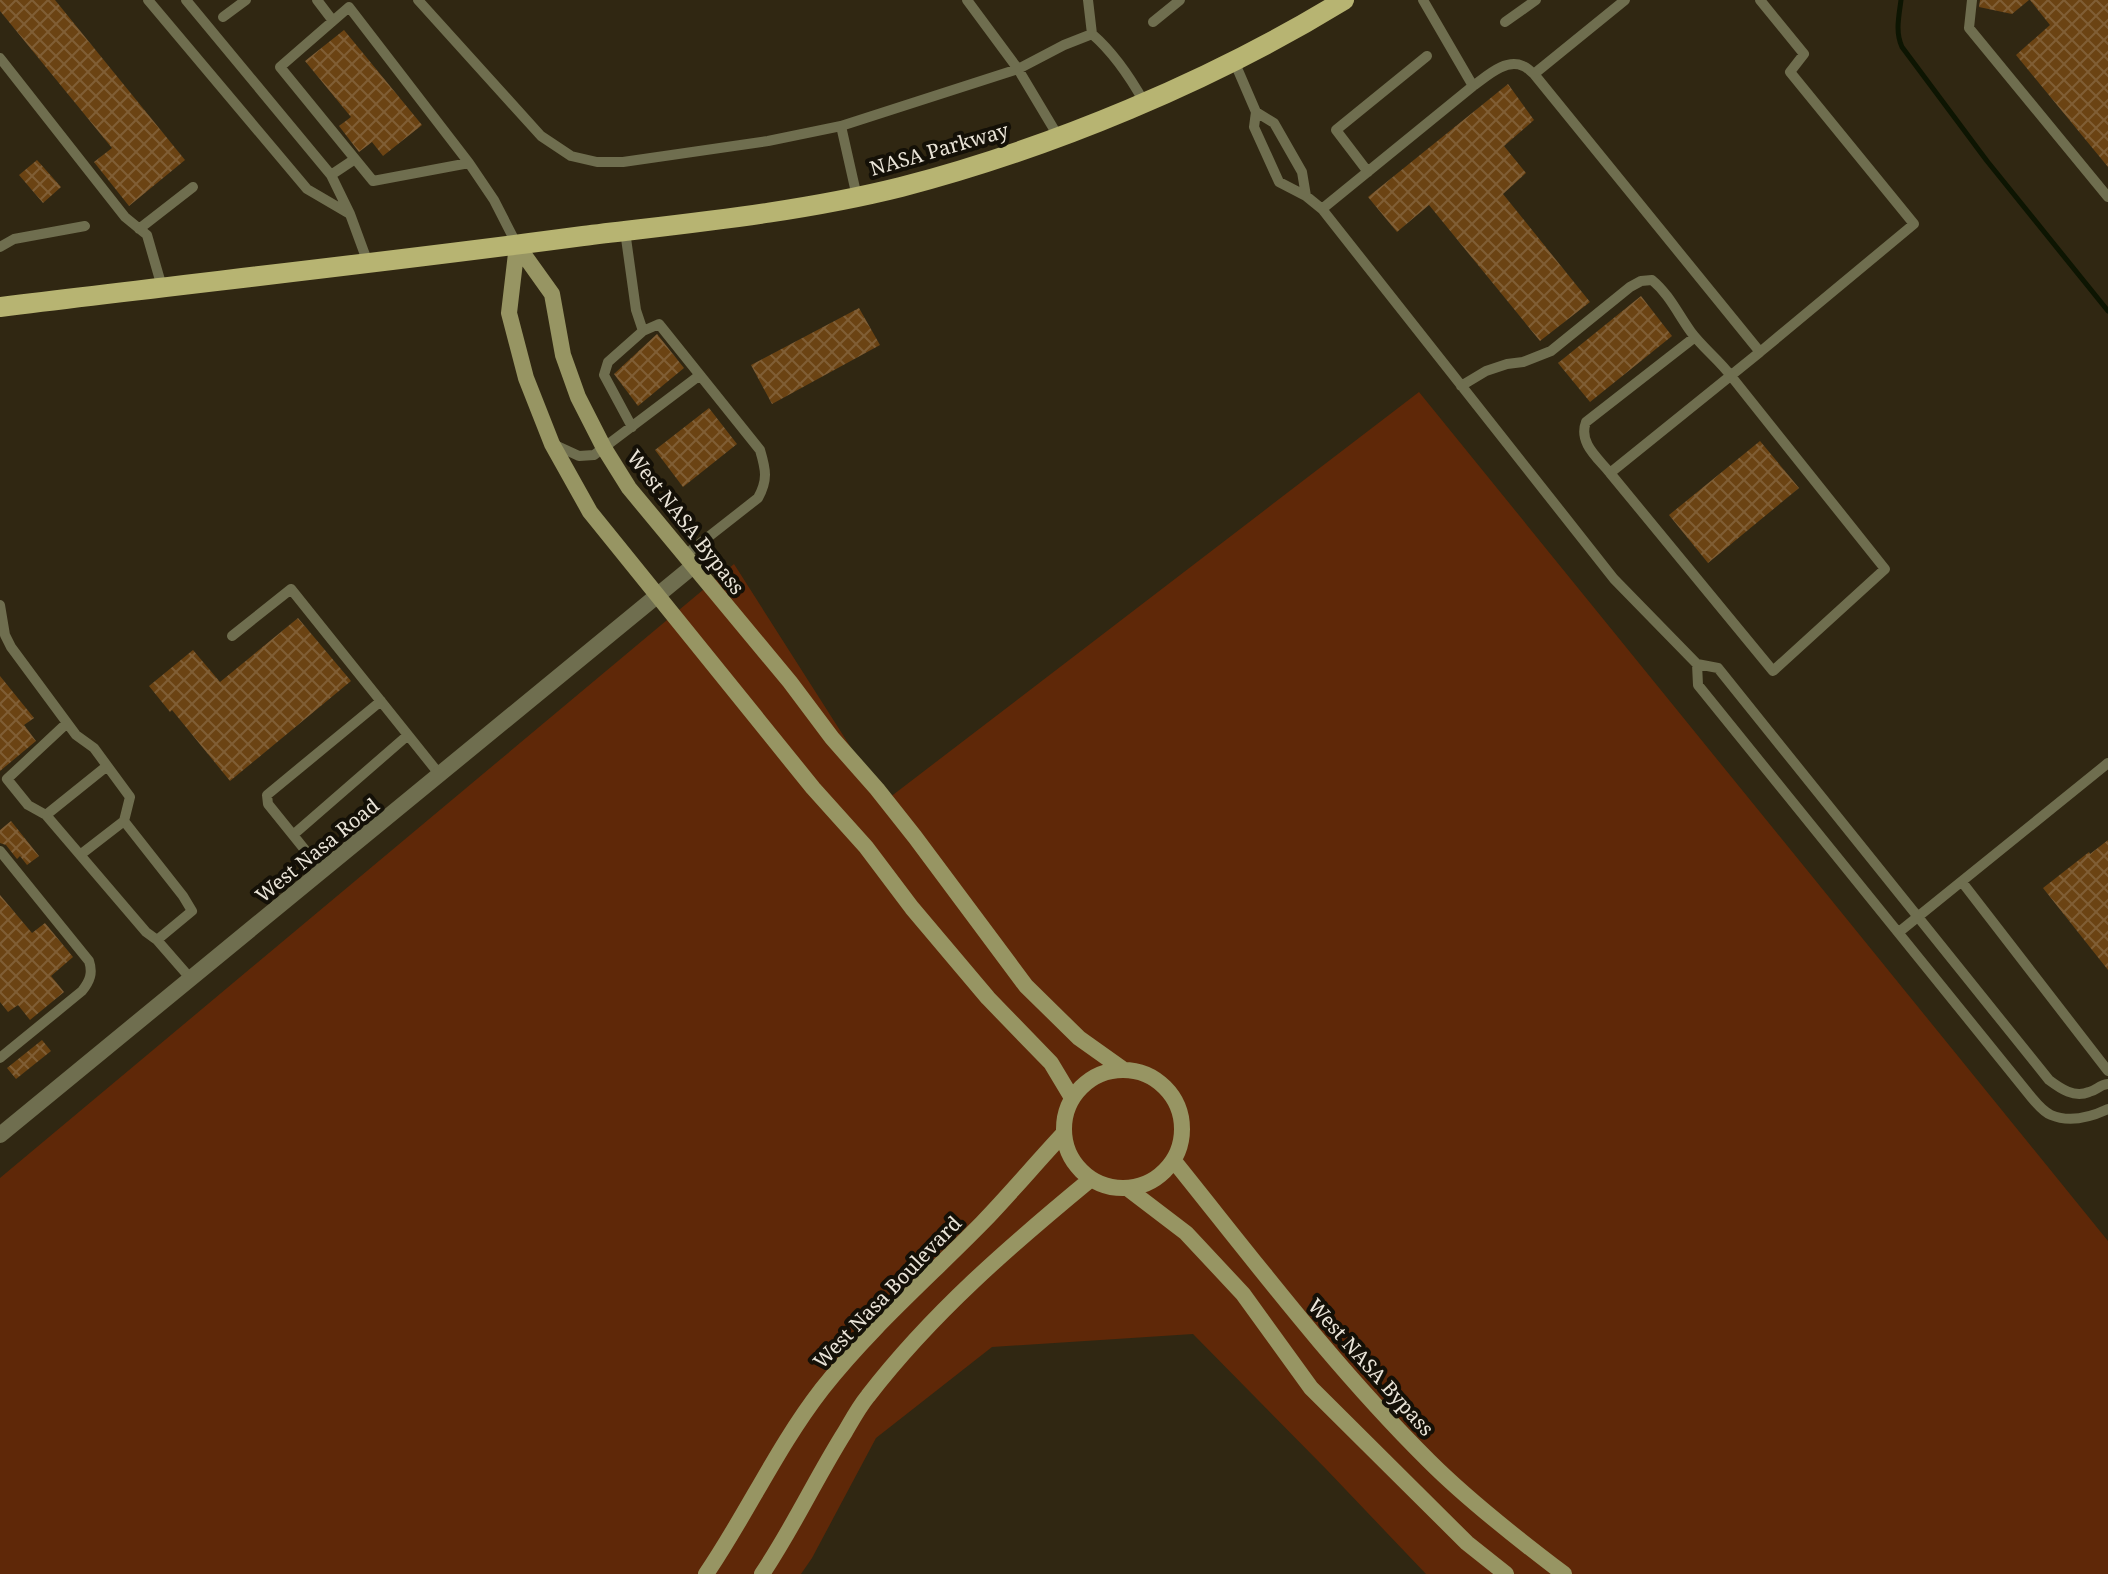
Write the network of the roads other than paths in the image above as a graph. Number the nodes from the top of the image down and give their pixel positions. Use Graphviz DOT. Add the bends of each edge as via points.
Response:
graph roads {
  1 [pos="148,0"];
  2 [pos="186,0"];
  3 [pos="246,0"];
  4 [pos="317,0"];
  5 [pos="418,0"];
  6 [pos="967,0"];
  7 [pos="1088,0"];
  8 [pos="1180,0"];
  9 [pos="1344,0"];
  10 [pos="1423,0"];
  11 [pos="1536,0"];
  12 [pos="1625,0"];
  13 [pos="1760,0"];
  14 [pos="1972,0"];
  15 [pos="223,17"];
  16 [pos="333,21"];
  17 [pos="1153,22"];
  18 [pos="1505,22"];
  19 [pos="1092,34"];
  20 [pos="1427,56"];
  21 [pos="0,58"];
  22 [pos="1234,61"];
  23 [pos="1018,69"];
  24 [pos="1534,74"];
  25 [pos="1473,86"];
  26 [pos="1144,102"];
  27 [pos="1256,112"];
  28 [pos="841,126"];
  29 [pos="1058,136"];
  30 [pos="355,159"];
  31 [pos="469,163"];
  32 [pos="1368,172"];
  33 [pos="331,175"];
  34 [pos="193,187"];
  35 [pos="1306,196"];
  36 [pos="857,197"];
  37 [pos="2108,197"];
  38 [pos="1322,209"];
  39 [pos="350,214"];
  40 [pos="85,226"];
  41 [pos="139,229"];
  42 [pos="625,231"];
  43 [pos="517,245"];
  44 [pos="0,247"];
  45 [pos="368,263"];
  46 [pos="162,287"];
  47 [pos="0,307"];
  48 [pos="643,331"];
  49 [pos="1695,337"];
  50 [pos="1760,352"];
  51 [pos="700,375"];
  52 [pos="1731,376"];
  53 [pos="1461,386"];
  54 [pos="632,427"];
  55 [pos="552,444"];
  56 [pos="604,448"];
  57 [pos="1610,473"];
  58 [pos="688,561"];
  59 [pos="659,596"];
  60 [pos="0,605"];
  61 [pos="232,636"];
  62 [pos="1697,664"];
  63 [pos="381,701"];
  64 [pos="67,723"];
  65 [pos="408,735"];
  66 [pos="2108,763"];
  67 [pos="107,766"];
  68 [pos="440,775"];
  69 [pos="46,815"];
  70 [pos="124,821"];
  71 [pos="293,835"];
  72 [pos="0,851"];
  73 [pos="80,855"];
  74 [pos="322,871"];
  75 [pos="1962,882"];
  76 [pos="1918,917"];
  77 [pos="1899,932"];
  78 [pos="157,940"];
  79 [pos="191,979"];
  80 [pos="0,1058"];
  81 [pos="1124,1070"];
  82 [pos="2108,1071"];
  83 [pos="2108,1084"];
  84 [pos="1072,1098"];
  85 [pos="2108,1109"];
  86 [pos="1064,1133"];
  87 [pos="0,1135"];
  88 [pos="1174,1161"];
  89 [pos="1091,1179"];
  90 [pos="1127,1188"];
  91 [pos="706,1574"];
  92 [pos="762,1574"];
  93 [pos="1506,1574"];
  94 [pos="1564,1574"];
  1 -- 39 [label="lane" via="307,189"];
  2 -- 33 [label="lane"];
  3 -- 15 [label="lane"];
  4 -- 16 [label="lane"];
  5 -- 28 [label="lane" via="541,136 571,156 623,162"];
  6 -- 23 [label="lane"];
  7 -- 19 [label="lane"];
  8 -- 17 [label="lane"];
  9 -- 22 [label="main road, NASA Parkway"];
  10 -- 25 [label="lane"];
  11 -- 18 [label="lane"];
  12 -- 24 [label="lane"];
  13 -- 50 [label="lane" via="1804,54 1790,72 1914,224"];
  14 -- 37 [label="lane" via="1969,28"];
  16 -- 30 [label="lane" via="280,67"];
  16 -- 31 [label="lane" via="349,7"];
  19 -- 23 [label="lane"];
  19 -- 26 [label="lane"];
  20 -- 32 [label="lane" via="1336,130"];
  21 -- 41 [label="lane"];
  22 -- 26 [label="main road, NASA Parkway"];
  22 -- 27 [label="lane"];
  23 -- 28 [label="lane"];
  23 -- 29 [label="lane"];
  24 -- 25 [label="lane" via="1510,64"];
  24 -- 50 [label="lane"];
  25 -- 32 [label="lane"];
  26 -- 29 [label="main road, NASA Parkway"];
  27 -- 35 [label="lane" via="1274,123 1302,172"];
  27 -- 35 [label="lane" via="1254,127 1279,182"];
  28 -- 36 [label="lane"];
  29 -- 36 [label="main road, NASA Parkway" via="940,176"];
  30 -- 31 [label="lane" via="373,181"];
  30 -- 33 [label="lane"];
  31 -- 43 [label="lane"];
  32 -- 38 [label="lane"];
  33 -- 39 [label="lane"];
  34 -- 41 [label="lane"];
  35 -- 38 [label="lane"];
  36 -- 42 [label="main road, NASA Parkway"];
  38 -- 53 [label="lane"];
  39 -- 45 [label="lane"];
  40 -- 44 [label="lane" via="14,239"];
  41 -- 46 [label="lane" via="147,235"];
  42 -- 43 [label="main road, NASA Parkway"];
  42 -- 48 [label="lane"];
  43 -- 45 [label="main road, NASA Parkway"];
  43 -- 55 [label="street" via="509,313 526,378"];
  43 -- 56 [label="street, West NASA Bypass" via="552,294 563,355"];
  45 -- 46 [label="main road, NASA Parkway"];
  46 -- 47 [label="main road, NASA Parkway"];
  48 -- 51 [label="lane" via="659,324"];
  48 -- 54 [label="lane" via="608,362 604,375"];
  49 -- 52 [label="lane"];
  49 -- 53 [label="lane" via="1662,288 1652,280 1641,281 1551,351 1486,371"];
  49 -- 57 [label="lane" via="1586,422 1583,439"];
  50 -- 52 [label="lane"];
  51 -- 54 [label="lane"];
  51 -- 58 [label="lane" via="760,450 765,485 758,498"];
  52 -- 57 [label="lane"];
  52 -- 57 [label="lane" via="1885,569 1773,671"];
  53 -- 62 [label="lane" via="1614,579"];
  54 -- 56 [label="lane"];
  55 -- 56 [label="lane" via="579,456"];
  55 -- 59 [label="street" via="590,512"];
  56 -- 58 [label="street, West NASA Bypass"];
  58 -- 59 [label="street, West Nasa Road"];
  58 -- 81 [label="street, West NASA Bypass" via="886,801 1026,986 1079,1038"];
  59 -- 68 [label="street, West Nasa Road"];
  59 -- 84 [label="street" via="912,908 1051,1063"];
  60 -- 64 [label="lane" via="11,647"];
  61 -- 63 [label="lane" via="291,589"];
  62 -- 76 [label="lane" via="1718,668"];
  62 -- 77 [label="lane" via="1698,685"];
  63 -- 65 [label="lane"];
  63 -- 71 [label="lane" via="267,795 268,804"];
  64 -- 67 [label="lane"];
  64 -- 69 [label="lane" via="7,779 28,805"];
  65 -- 68 [label="lane"];
  65 -- 71 [label="lane"];
  66 -- 75 [label="lane"];
  67 -- 69 [label="lane"];
  67 -- 70 [label="lane" via="130,797"];
  68 -- 74 [label="street, West Nasa Road"];
  69 -- 73 [label="lane"];
  70 -- 73 [label="lane"];
  70 -- 78 [label="lane" via="192,911"];
  71 -- 74 [label="lane"];
  72 -- 80 [label="lane" via="89,961 91,976 76,997"];
  73 -- 78 [label="lane"];
  74 -- 79 [label="street, West Nasa Road"];
  75 -- 76 [label="lane"];
  75 -- 82 [label="lane"];
  76 -- 77 [label="lane"];
  76 -- 83 [label="lane" via="2049,1080 2061,1089 2085,1094"];
  77 -- 85 [label="lane" via="2049,1115 2080,1119"];
  78 -- 79 [label="lane"];
  79 -- 87 [label="street, West Nasa Road"];
  81 -- 84 [label="street" via="1104,1073"];
  81 -- 88 [label="street, West NASA Bypass" via="1161,1084 1174,1100 1181,1140"];
  84 -- 86 [label="street"];
  86 -- 89 [label="street" via="1077,1167"];
  86 -- 91 [label="street, West Nasa Boulevard" via="820,1391"];
  88 -- 90 [label="street" via="1145,1184"];
  88 -- 94 [label="street, West NASA Bypass" via="1338,1364 1430,1462"];
  89 -- 90 [label="street"];
  89 -- 92 [label="street" via="929,1325 866,1397"];
  90 -- 93 [label="street" via="1186,1233 1243,1294 1311,1388 1467,1543"];
}
